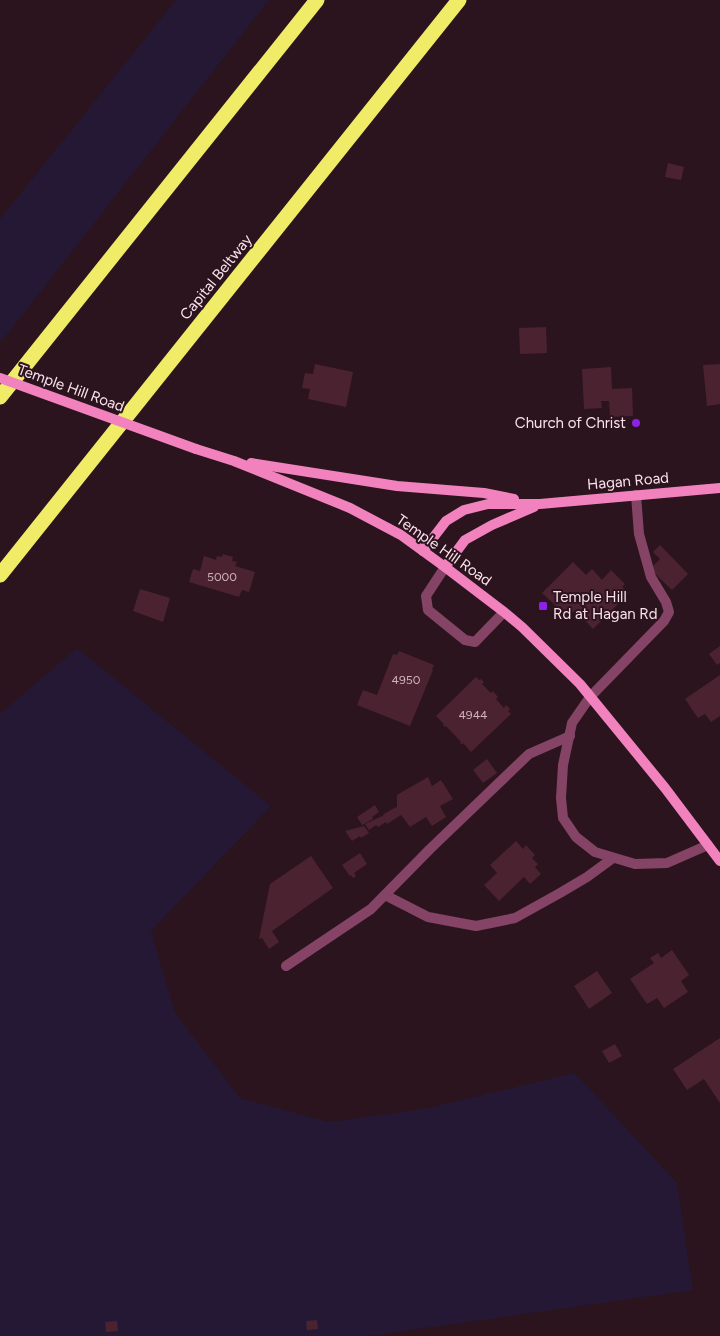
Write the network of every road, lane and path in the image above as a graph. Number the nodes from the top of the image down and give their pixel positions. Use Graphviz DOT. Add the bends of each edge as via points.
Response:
graph roads {
  1 [pos="317,0"];
  2 [pos="459,0"];
  3 [pos="0,378"];
  4 [pos="0,397"];
  5 [pos="234,461"];
  6 [pos="720,488"];
  7 [pos="636,495"];
  8 [pos="540,504"];
  9 [pos="423,551"];
  10 [pos="445,567"];
  11 [pos="0,575"];
  12 [pos="504,612"];
  13 [pos="590,697"];
  14 [pos="570,736"];
  15 [pos="708,845"];
  16 [pos="613,858"];
  17 [pos="720,861"];
  18 [pos="385,895"];
  19 [pos="286,966"];
  1 -- 4 [label="highway"];
  2 -- 11 [label="highway, Capital Beltway"];
  3 -- 5 [label="main road, Temple Hill Road, bridge"];
  5 -- 8 [label="main road"];
  5 -- 9 [label="main road, Temple Hill Road" via="350,508"];
  6 -- 7 [label="main road, Hagan Road"];
  7 -- 8 [label="main road, Hagan Road"];
  7 -- 13 [label="lane" via="638,534 651,577 669,612"];
  8 -- 9 [label="main road, Hagan Road" via="488,504 464,510 446,521"];
  8 -- 10 [label="main road, Hagan Road" via="465,540"];
  9 -- 10 [label="main road, Temple Hill Road"];
  10 -- 12 [label="main road, Temple Hill Road"];
  10 -- 12 [label="lane" via="426,596 428,610 465,640 475,642"];
  12 -- 13 [label="main road, Temple Hill Road"];
  13 -- 14 [label="lane" via="572,724"];
  13 -- 15 [label="main road, Temple Hill Road"];
  14 -- 16 [label="lane" via="563,765 563,818 576,837 595,852"];
  14 -- 18 [label="lane" via="529,754"];
  15 -- 16 [label="lane" via="667,863 635,864"];
  15 -- 17 [label="main road, Temple Hill Road"];
  16 -- 18 [label="lane" via="587,877 515,918 476,926 428,917"];
  18 -- 19 [label="lane" via="372,909"];
}
